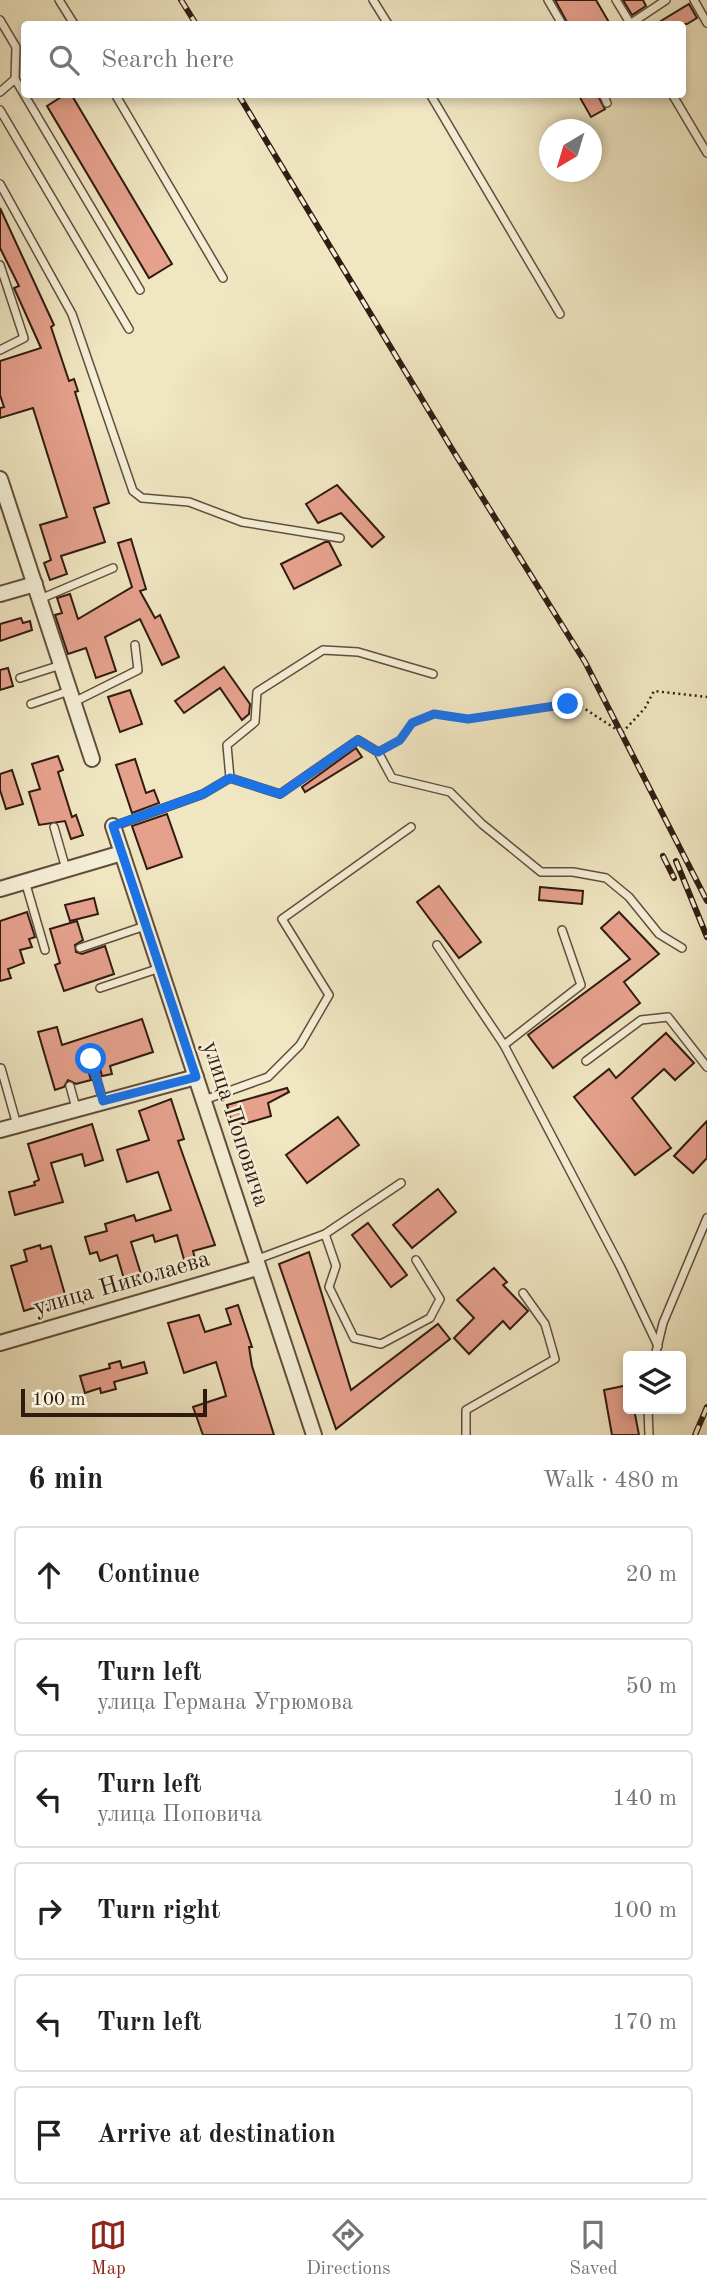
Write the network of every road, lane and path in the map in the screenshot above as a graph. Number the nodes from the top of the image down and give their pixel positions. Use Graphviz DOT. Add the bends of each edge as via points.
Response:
graph roads {
  1 [pos="60,0"];
  2 [pos="373,0"];
  3 [pos="548,0"];
  4 [pos="616,0"];
  5 [pos="666,0"];
  6 [pos="694,0"];
  7 [pos="0,20"];
  8 [pos="72,21"];
  9 [pos="386,21"];
  10 [pos="560,21"];
  11 [pos="628,21"];
  12 [pos="634,21"];
  13 [pos="707,23"];
  14 [pos="15,79"];
  15 [pos="21,89"];
  16 [pos="0,92"];
  17 [pos="26,98"];
  18 [pos="117,98"];
  19 [pos="432,98"];
  20 [pos="605,98"];
  21 [pos="674,98"];
  22 [pos="607,103"];
  23 [pos="0,110"];
  24 [pos="707,153"];
  25 [pos="0,184"];
  26 [pos="0,265"];
  27 [pos="223,278"];
  28 [pos="140,290"];
  29 [pos="560,314"];
  30 [pos="129,329"];
  31 [pos="0,350"];
  32 [pos="0,479"];
  33 [pos="340,538"];
  34 [pos="113,568"];
  35 [pos="35,584"];
  36 [pos="0,594"];
  37 [pos="40,599"];
  38 [pos="135,645"];
  39 [pos="61,665"];
  40 [pos="433,674"];
  41 [pos="20,678"];
  42 [pos="71,697"];
  43 [pos="707,697"];
  44 [pos="31,704"];
  45 [pos="378,752"];
  46 [pos="92,759"];
  47 [pos="230,778"];
  48 [pos="113,826"];
  49 [pos="54,827"];
  50 [pos="411,827"];
  51 [pos="122,853"];
  52 [pos="66,869"];
  53 [pos="25,881"];
  54 [pos="0,889"];
  55 [pos="146,926"];
  56 [pos="562,930"];
  57 [pos="437,945"];
  58 [pos="80,948"];
  59 [pos="682,948"];
  60 [pos="45,950"];
  61 [pos="160,968"];
  62 [pos="100,988"];
  63 [pos="504,1045"];
  64 [pos="91,1059"];
  65 [pos="586,1061"];
  66 [pos="707,1067"];
  67 [pos="1,1068"];
  68 [pos="196,1077"];
  69 [pos="70,1086"];
  70 [pos="204,1100"];
  71 [pos="103,1101"];
  72 [pos="76,1108"];
  73 [pos="18,1125"];
  74 [pos="0,1130"];
  75 [pos="401,1182"];
  76 [pos="707,1217"];
  77 [pos="325,1234"];
  78 [pos="416,1260"];
  79 [pos="256,1264"];
  80 [pos="523,1293"];
  81 [pos="0,1343"];
  82 [pos="657,1346"];
  83 [pos="656,1351"];
  84 [pos="648,1414"];
  85 [pos="314,1435"];
  86 [pos="466,1435"];
  87 [pos="649,1435"];
  1 -- 8 [label="lane"];
  2 -- 9 [label="lane"];
  3 -- 10 [label="lane"];
  4 -- 11 [label="lane"];
  5 -- 12 [label="lane"];
  6 -- 13 [label="lane"];
  7 -- 14 [label="lane" via="16,47"];
  14 -- 15 [label="lane"];
  14 -- 16 [label="lane"];
  17 -- 28 [label="lane"];
  18 -- 27 [label="lane"];
  19 -- 29 [label="lane"];
  20 -- 22 [label="lane"];
  21 -- 24 [label="lane"];
  23 -- 30 [label="lane"];
  25 -- 33 [label="lane" via="72,314 133,491 142,498 189,502 242,522"];
  26 -- 31 [label="lane" via="24,338"];
  32 -- 35 [label="street"];
  34 -- 37 [label="lane"];
  35 -- 36 [label="street"];
  35 -- 37 [label="street"];
  37 -- 39 [label="street"];
  38 -- 42 [label="lane" via="138,670"];
  39 -- 41 [label="lane"];
  39 -- 42 [label="street"];
  40 -- 47 [label="lane" via="358,652 323,650 257,692 255,722 227,745"];
  42 -- 44 [label="lane"];
  42 -- 46 [label="street"];
  43 -- 45 [label="path" via="654,691 622,733 576,703 468,719 434,714 412,723 400,740"];
  45 -- 47 [label="lane" via="358,740 280,794"];
  45 -- 59 [label="lane" via="392,778 450,792 541,872 606,878 629,897 659,934"];
  47 -- 48 [label="lane" via="203,794"];
  48 -- 51 [label="street, улица Поповича"];
  49 -- 52 [label="lane"];
  50 -- 70 [label="lane" via="282,919 330,995 300,1045 268,1077"];
  51 -- 52 [label="street"];
  51 -- 55 [label="street, улица Поповича"];
  52 -- 53 [label="street"];
  53 -- 54 [label="street"];
  53 -- 60 [label="lane"];
  55 -- 58 [label="lane"];
  55 -- 61 [label="street, улица Поповича"];
  56 -- 63 [label="lane" via="581,985"];
  57 -- 63 [label="lane"];
  61 -- 62 [label="lane"];
  61 -- 68 [label="street, улица Поповича"];
  63 -- 82 [label="lane"];
  64 -- 71 [label="lane"];
  65 -- 66 [label="lane" via="641,1020 668,1017"];
  67 -- 73 [label="lane"];
  68 -- 70 [label="street, улица Поповича"];
  68 -- 71 [label="street"];
  69 -- 72 [label="lane"];
  70 -- 79 [label="street, улица Поповича"];
  71 -- 72 [label="street"];
  72 -- 73 [label="street"];
  73 -- 74 [label="street"];
  75 -- 77 [label="lane"];
  76 -- 82 [label="lane"];
  77 -- 78 [label="lane" via="336,1266 329,1287 354,1338 381,1344 430,1318 440,1299"];
  77 -- 79 [label="lane"];
  79 -- 81 [label="street, улица Николаева"];
  79 -- 85 [label="street, улица Поповича"];
  80 -- 86 [label="lane" via="545,1324 555,1359 466,1410"];
  82 -- 83 [label="lane"];
  84 -- 87 [label="lane"];
}
